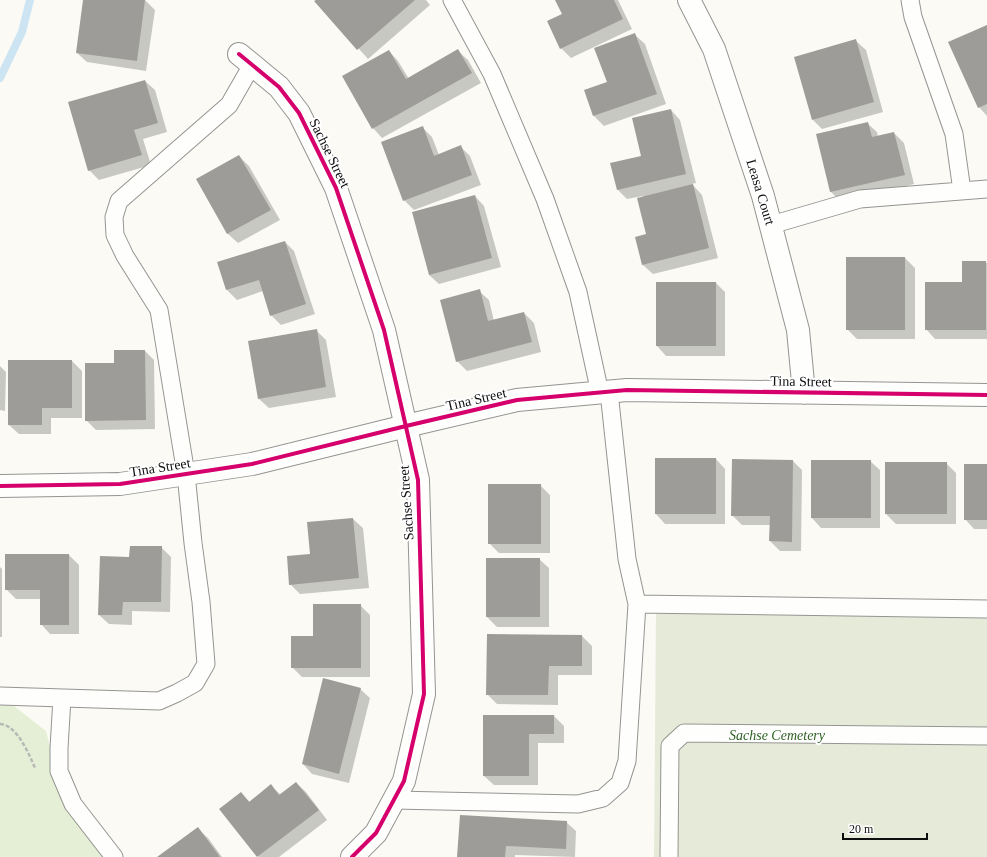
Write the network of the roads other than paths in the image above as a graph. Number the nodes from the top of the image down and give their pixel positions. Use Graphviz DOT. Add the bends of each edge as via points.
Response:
graph roads {
  1 [pos="452,0"];
  2 [pos="689,0"];
  3 [pos="910,0"];
  4 [pos="246,59"];
  5 [pos="987,189"];
  6 [pos="962,191"];
  7 [pos="771,225"];
  8 [pos="604,392"];
  9 [pos="804,393"];
  10 [pos="987,395"];
  11 [pos="406,426"];
  12 [pos="186,474"];
  13 [pos="0,486"];
  14 [pos="636,604"];
  15 [pos="987,609"];
  16 [pos="0,696"];
  17 [pos="62,698"];
  18 [pos="987,736"];
  19 [pos="394,800"];
  20 [pos="114,857"];
  21 [pos="352,857"];
  22 [pos="669,857"];
  1 -- 8 [label="lane" via="492,74 545,200 578,292"];
  2 -- 7 [label="street, Leasa Court" via="714,49 764,196"];
  3 -- 6 [label="lane" via="913,17 954,134"];
  4 -- 11 [label="street, Sachse Street" via="279,87 299,113 336,188 384,330"];
  4 -- 12 [label="lane" via="229,105 119,201 114,217 115,235 158,310"];
  5 -- 6 [label="lane"];
  6 -- 7 [label="lane" via="860,198"];
  7 -- 9 [label="street, Leasa Court" via="798,330"];
  8 -- 9 [label="street, Tina Street" via="628,390"];
  8 -- 11 [label="street, Tina Street" via="517,400"];
  8 -- 14 [label="lane" via="627,559"];
  9 -- 10 [label="street, Tina Street"];
  11 -- 12 [label="street, Tina Street" via="252,464"];
  11 -- 19 [label="street, Sachse Street" via="418,480 424,694 404,781"];
  12 -- 13 [label="street, Tina Street" via="120,484"];
  12 -- 17 [label="lane" via="206,664 195,683 158,701"];
  14 -- 15 [label="lane"];
  14 -- 19 [label="lane" via="627,760 620,783 603,798 578,804"];
  16 -- 17 [label="lane"];
  17 -- 20 [label="lane" via="60,771 73,804"];
  18 -- 22 [label="lane" via="684,734 670,746"];
  19 -- 21 [label="street, Sachse Street" via="376,833"];
}
